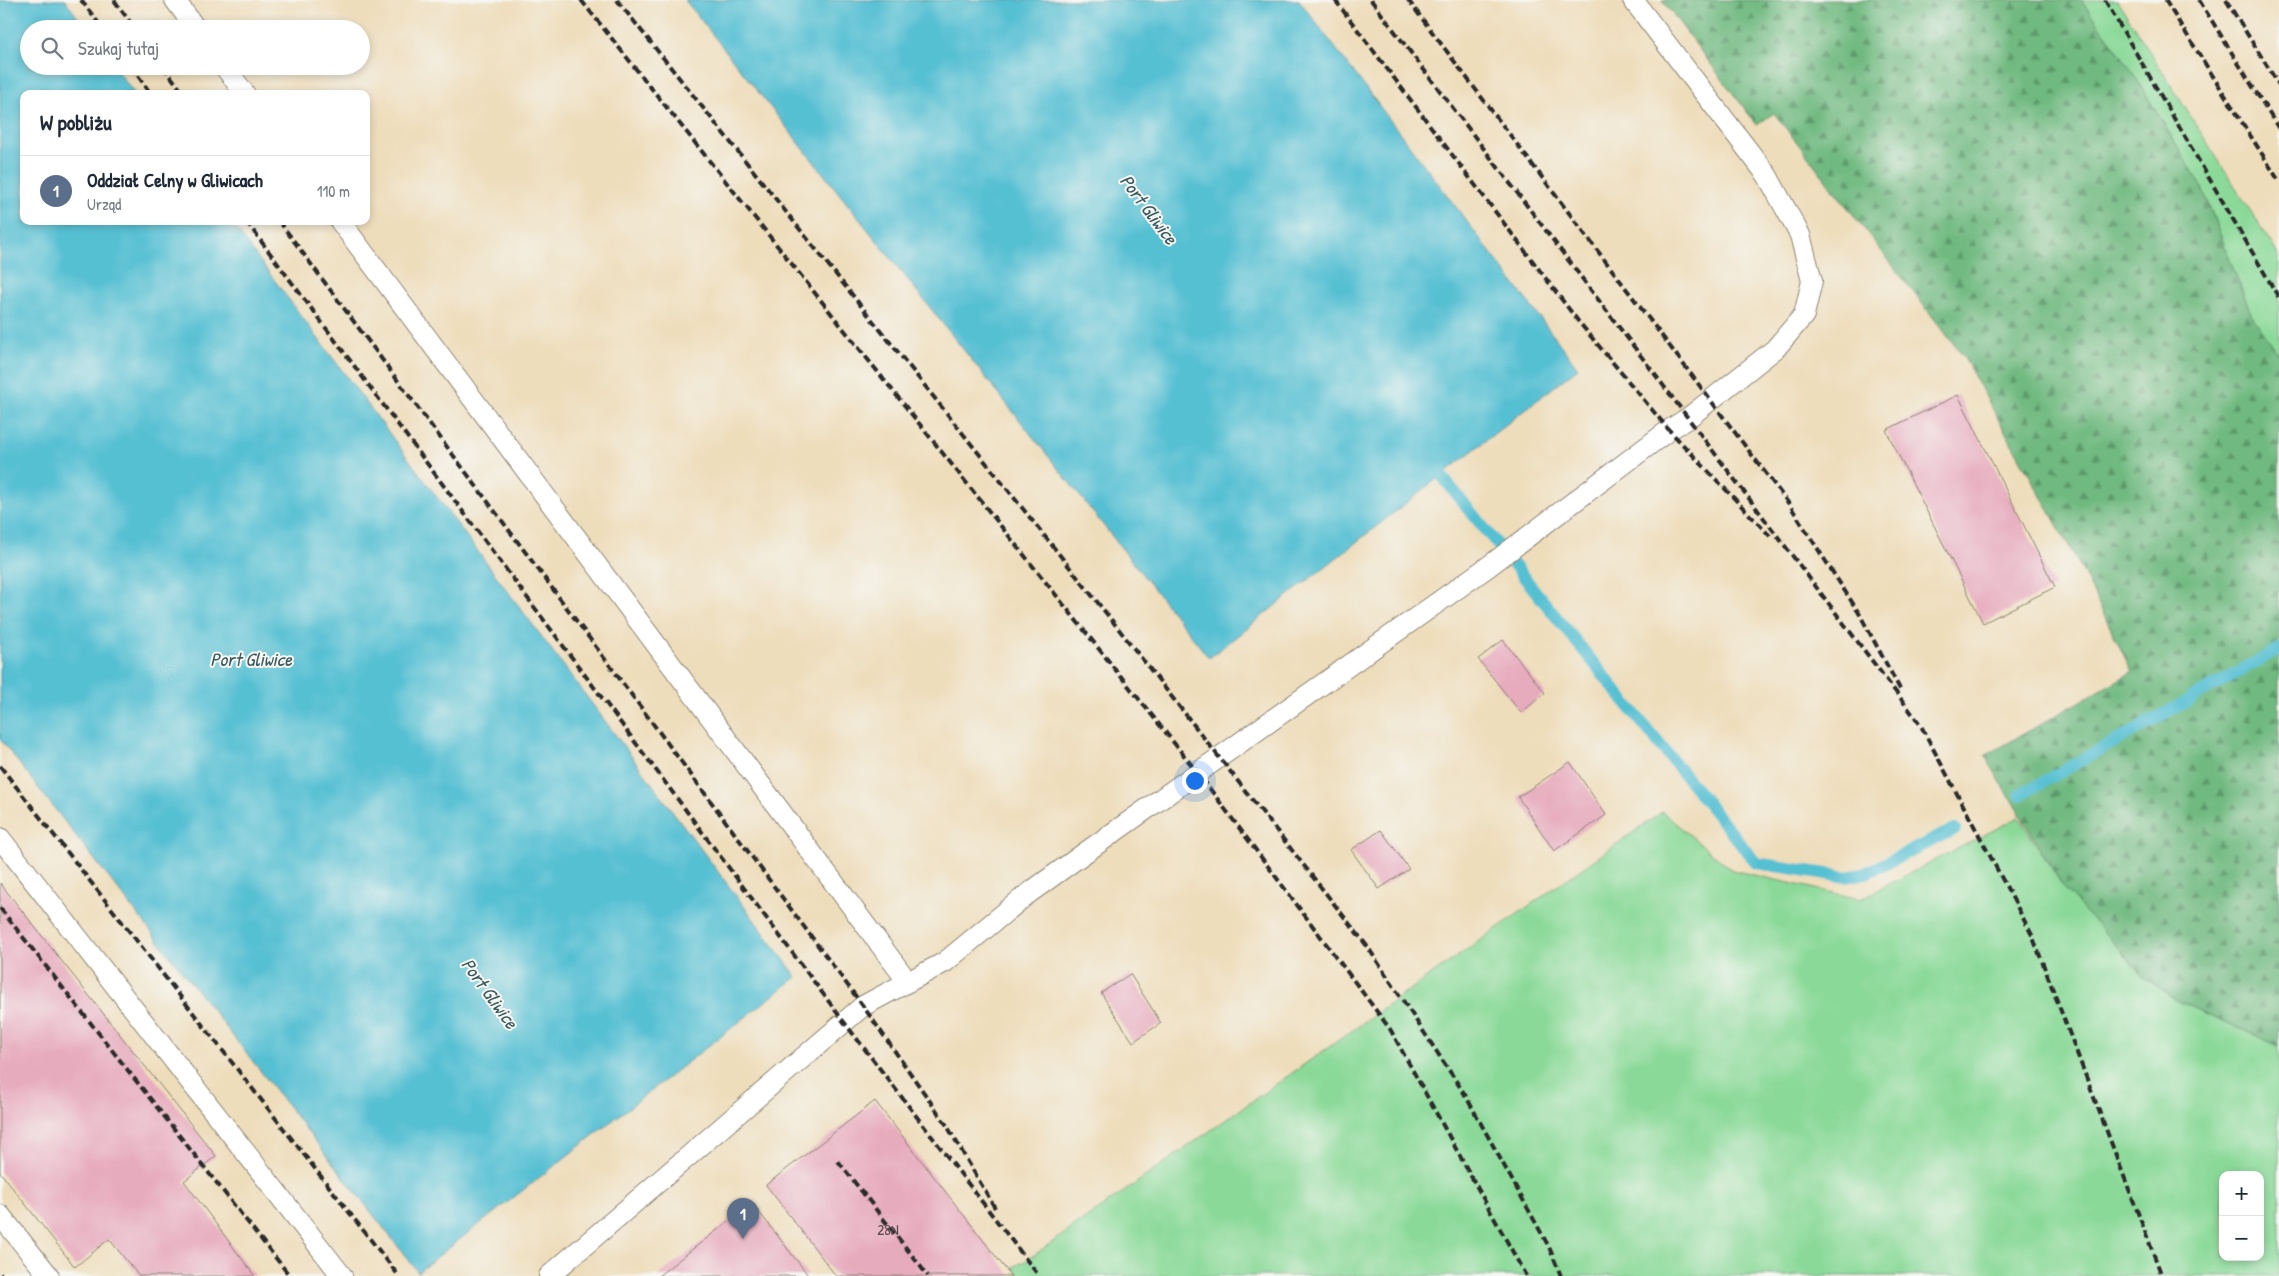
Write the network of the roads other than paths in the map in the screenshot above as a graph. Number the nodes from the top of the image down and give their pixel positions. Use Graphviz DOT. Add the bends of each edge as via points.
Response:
graph roads {
  1 [pos="175,0"];
  2 [pos="1633,0"];
  3 [pos="189,20"];
  4 [pos="231,75"];
  5 [pos="242,90"];
  6 [pos="343,225"];
  7 [pos="0,838"];
  8 [pos="908,982"];
  9 [pos="0,1215"];
  10 [pos="49,1276"];
  11 [pos="342,1276"];
  12 [pos="549,1276"];
  1 -- 3 [label="lane"];
  2 -- 8 [label="lane" via="1767,175 1800,235 1812,281 1804,315 1775,348 1688,418 1489,566 1025,896 945,962"];
  4 -- 5 [label="lane"];
  6 -- 8 [label="lane"];
  7 -- 11 [label="lane"];
  8 -- 12 [label="lane" via="863,1006"];
  9 -- 10 [label="lane"];
}
